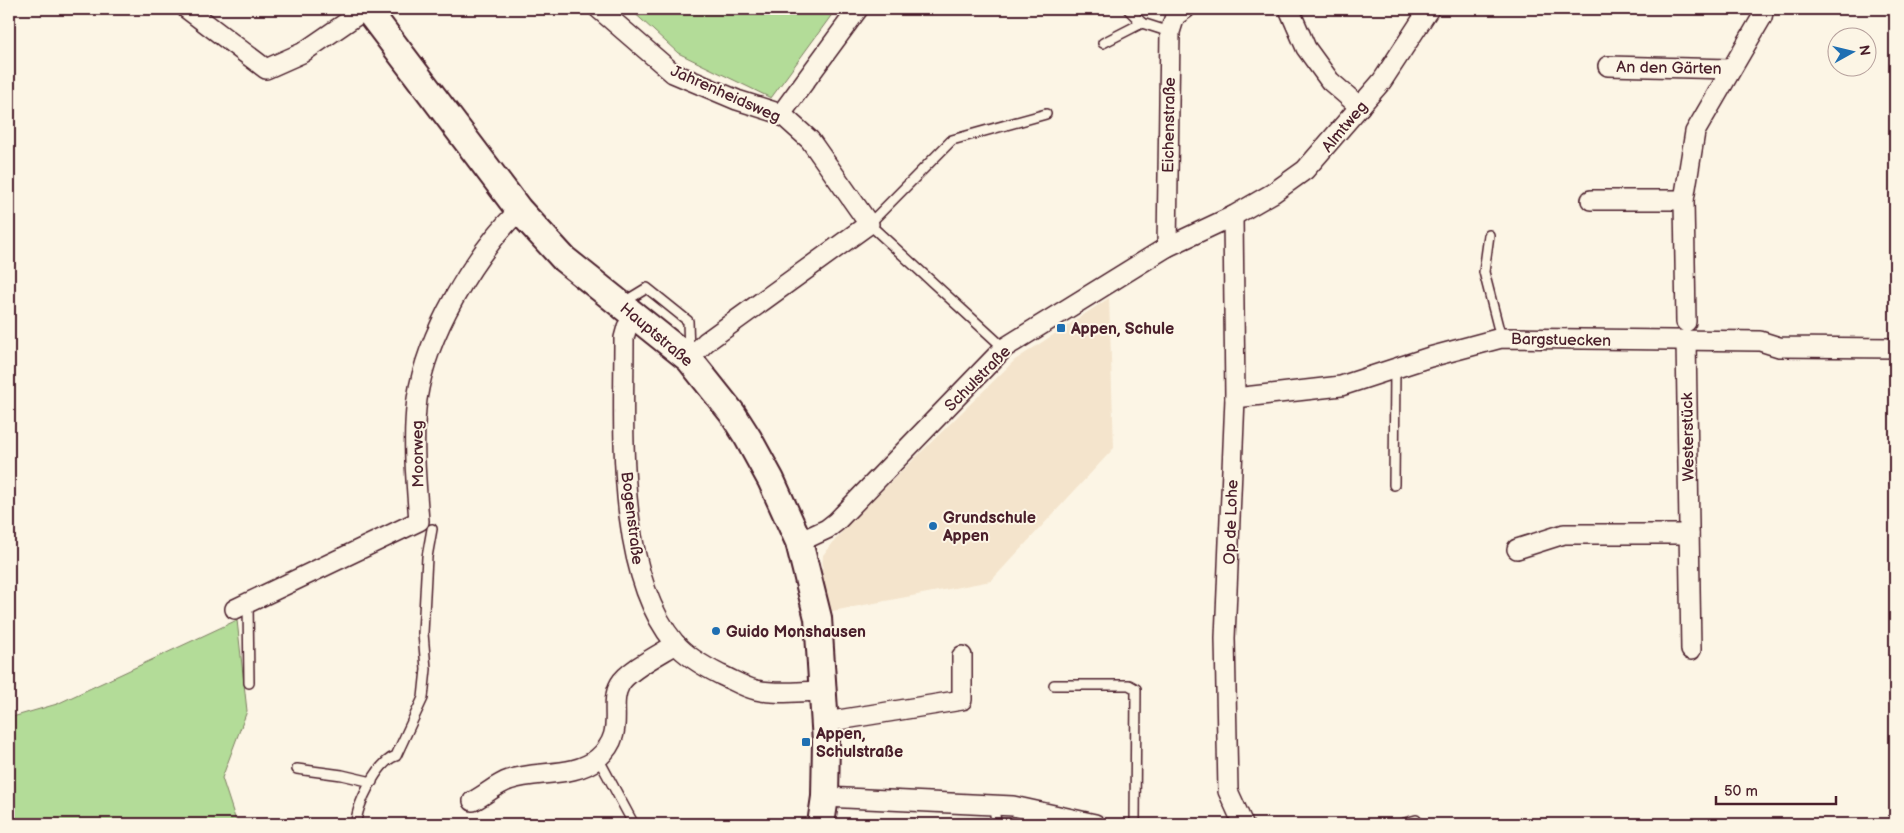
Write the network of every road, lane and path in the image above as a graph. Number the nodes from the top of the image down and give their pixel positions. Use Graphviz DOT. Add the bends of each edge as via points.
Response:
graph roads {
  1 [pos="187,9"];
  2 [pos="598,9"];
  3 [pos="858,9"];
  4 [pos="1128,9"];
  5 [pos="1185,9"];
  6 [pos="1289,9"];
  7 [pos="1429,9"];
  8 [pos="373,11"];
  9 [pos="1763,13"];
  10 [pos="1142,23"];
  11 [pos="1170,32"];
  12 [pos="1102,43"];
  13 [pos="1608,66"];
  14 [pos="1731,68"];
  15 [pos="1360,107"];
  16 [pos="781,114"];
  17 [pos="1046,114"];
  18 [pos="1591,200"];
  19 [pos="1684,200"];
  20 [pos="519,210"];
  21 [pos="1233,216"];
  22 [pos="869,224"];
  23 [pos="1489,235"];
  24 [pos="1167,247"];
  25 [pos="628,309"];
  26 [pos="1686,331"];
  27 [pos="1501,338"];
  28 [pos="1004,348"];
  29 [pos="1895,348"];
  30 [pos="689,359"];
  31 [pos="1396,368"];
  32 [pos="1235,398"];
  33 [pos="1394,485"];
  34 [pos="432,529"];
  35 [pos="1689,534"];
  36 [pos="799,542"];
  37 [pos="1516,549"];
  38 [pos="242,606"];
  39 [pos="676,644"];
  40 [pos="1691,650"];
  41 [pos="962,656"];
  42 [pos="249,683"];
  43 [pos="1054,684"];
  44 [pos="824,690"];
  45 [pos="826,722"];
  46 [pos="598,758"];
  47 [pos="297,769"];
  48 [pos="372,782"];
  49 [pos="825,797"];
  50 [pos="474,801"];
  51 [pos="994,804"];
  52 [pos="1416,820"];
  53 [pos="632,821"];
  54 [pos="356,824"];
  55 [pos="821,824"];
  56 [pos="996,824"];
  57 [pos="1095,824"];
  58 [pos="1135,824"];
  59 [pos="1243,824"];
  60 [pos="1401,824"];
  1 -- 8 [label="street" via="266,69 302,53"];
  2 -- 16 [label="street, Jahrenheidsweg" via="673,73 737,100"];
  3 -- 16 [label="street"];
  4 -- 10 [label="lane"];
  5 -- 11 [label="street, Eichenstraße" via="1175,16"];
  6 -- 15 [label="street" via="1306,48 1330,81"];
  7 -- 15 [label="street, Almtweg" via="1382,81"];
  8 -- 20 [label="main road, Hauptstraße"];
  9 -- 14 [label="street, An den Gärten"];
  10 -- 11 [label="lane"];
  10 -- 12 [label="lane"];
  11 -- 24 [label="street, Eichenstraße"];
  13 -- 14 [label="street, An den Gärten"];
  14 -- 19 [label="street, An den Gärten" via="1695,132"];
  15 -- 21 [label="street, Almtweg" via="1304,170"];
  16 -- 22 [label="street, Jahrenheidsweg" via="810,140"];
  17 -- 22 [label="lane" via="952,140"];
  18 -- 19 [label="street"];
  19 -- 26 [label="street, An den Gärten"];
  20 -- 25 [label="main road, Hauptstraße" via="564,259"];
  20 -- 38 [label="street, Moorweg" via="471,270 453,300 431,349 415,422 419,522"];
  21 -- 24 [label="street, Schulstraße"];
  21 -- 32 [label="street, Op de Lohe"];
  22 -- 28 [label="lane"];
  22 -- 30 [label="street" via="706,342"];
  23 -- 27 [label="lane" via="1484,272"];
  24 -- 28 [label="street, Schulstraße"];
  25 -- 30 [label="main road, Hauptstraße"];
  25 -- 39 [label="street, Bogenstraße" via="624,338 625,456 633,546 651,603"];
  26 -- 27 [label="street, Bargstuecken"];
  26 -- 29 [label="street, Bargstuecken" via="1760,341 1779,347"];
  26 -- 35 [label="street, Westerstück"];
  27 -- 31 [label="street, Bargstuecken"];
  28 -- 36 [label="street, Schulstraße" via="836,522"];
  30 -- 36 [label="main road, Hauptstraße" via="732,412 748,438"];
  31 -- 32 [label="street, Bargstuecken" via="1341,386"];
  31 -- 33 [label="lane"];
  32 -- 59 [label="street, Op de Lohe" via="1225,638 1228,791"];
  34 -- 48 [label="lane" via="423,633 426,669 423,698 396,756 382,764"];
  35 -- 37 [label="street" via="1564,534"];
  35 -- 40 [label="street, Westerstück"];
  36 -- 44 [label="main road, Hauptstraße" via="818,618"];
  38 -- 42 [label="lane"];
  39 -- 44 [label="street, Bogenstraße" via="708,668 755,690 787,693"];
  39 -- 46 [label="street" via="622,680 613,739"];
  41 -- 45 [label="street" via="962,700"];
  43 -- 58 [label="lane" via="1130,685 1136,689"];
  44 -- 45 [label="main road, Hauptstraße"];
  45 -- 49 [label="main road, Hauptstraße"];
  46 -- 50 [label="street" via="582,766 509,780"];
  46 -- 53 [label="lane"];
  47 -- 48 [label="lane"];
  48 -- 54 [label="lane" via="360,805"];
  49 -- 51 [label="street"];
  49 -- 55 [label="main road, Hauptstraße"];
  51 -- 56 [label="lane"];
  51 -- 57 [label="street"];
  52 -- 60 [label="lane"];
}
